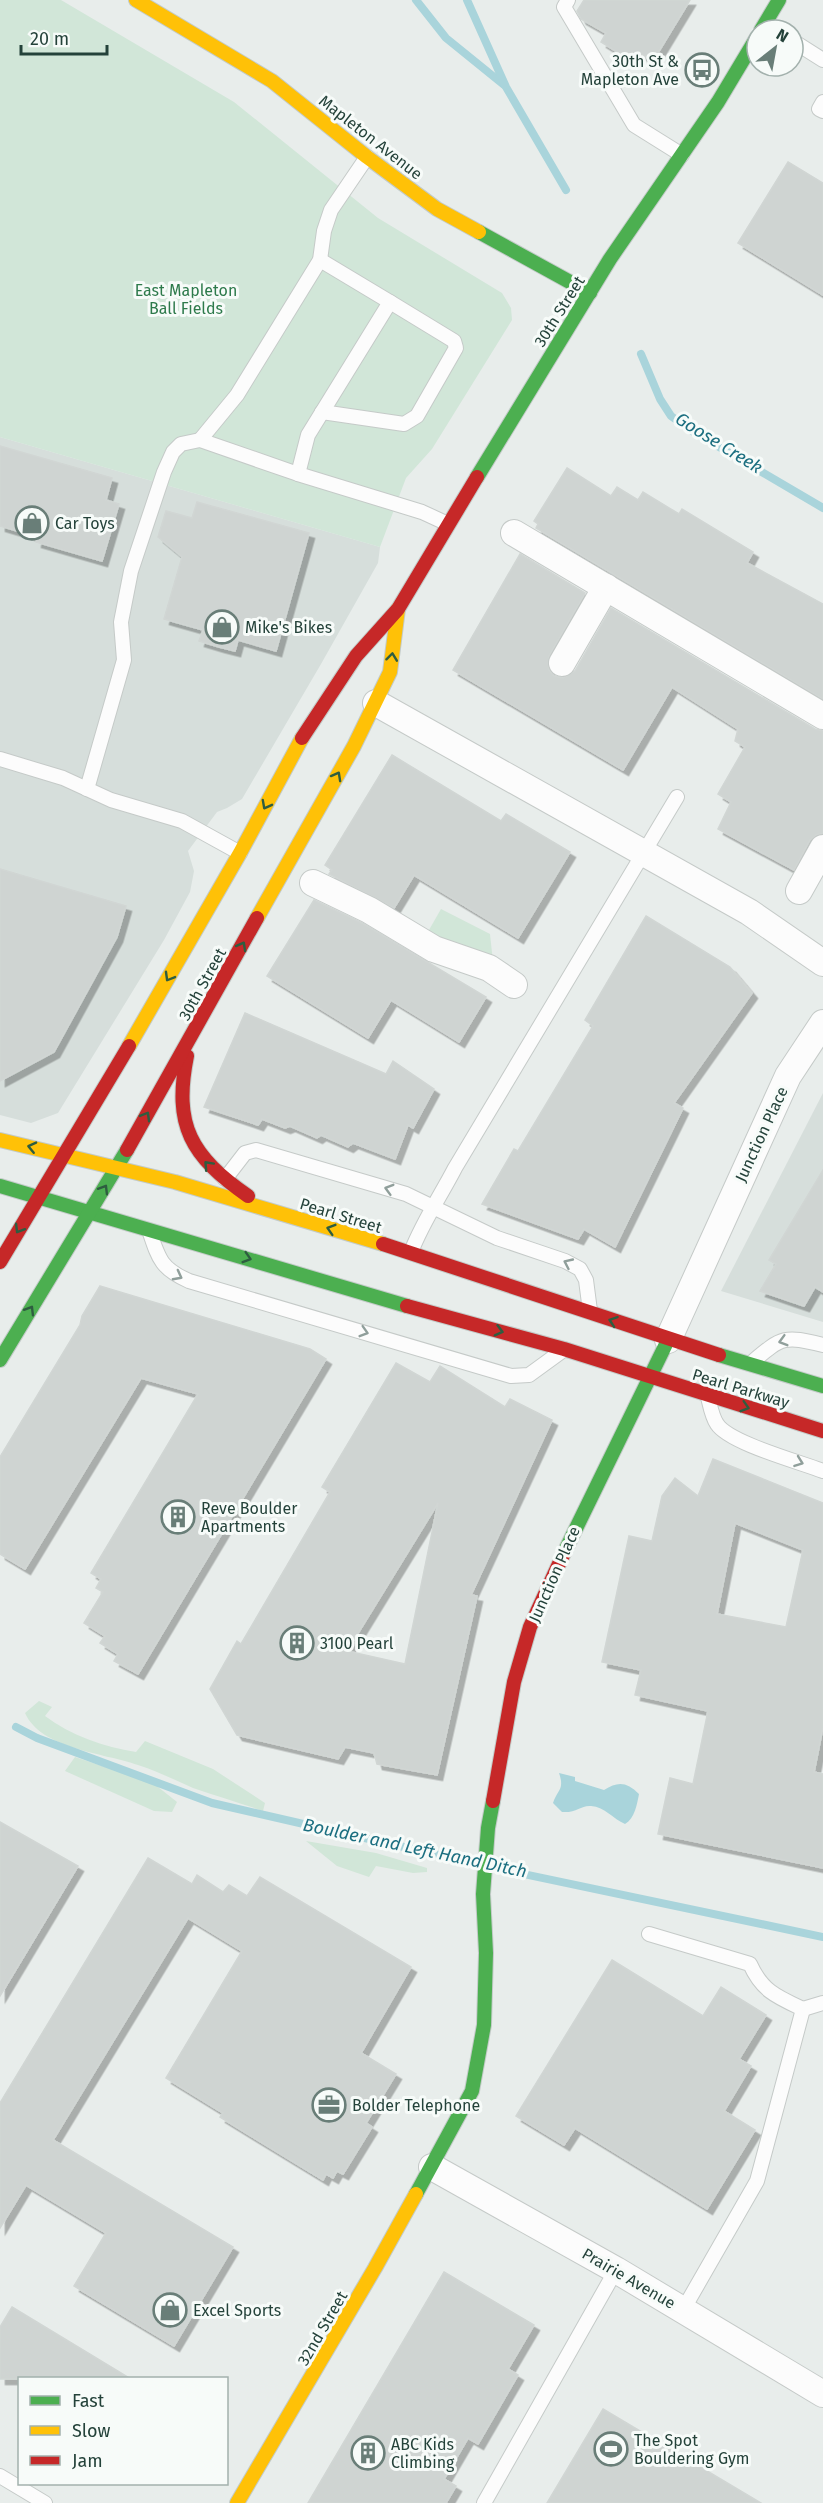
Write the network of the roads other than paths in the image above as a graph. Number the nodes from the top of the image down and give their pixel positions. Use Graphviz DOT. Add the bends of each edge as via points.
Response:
graph roads {
  1 [pos="135,0"];
  2 [pos="568,0"];
  3 [pos="779,0"];
  4 [pos="771,18"];
  5 [pos="805,49"];
  6 [pos="745,57"];
  7 [pos="823,60"];
  8 [pos="823,102"];
  9 [pos="823,111"];
  10 [pos="682,155"];
  11 [pos="367,158"];
  12 [pos="320,260"];
  13 [pos="590,293"];
  14 [pos="390,302"];
  15 [pos="322,412"];
  16 [pos="200,440"];
  17 [pos="297,474"];
  18 [pos="448,524"];
  19 [pos="514,533"];
  20 [pos="606,587"];
  21 [pos="398,609"];
  22 [pos="562,663"];
  23 [pos="376,702"];
  24 [pos="823,716"];
  25 [pos="0,759"];
  26 [pos="87,789"];
  27 [pos="677,797"];
  28 [pos="823,848"];
  29 [pos="240,853"];
  30 [pos="644,853"];
  31 [pos="313,883"];
  32 [pos="799,891"];
  33 [pos="823,963"];
  34 [pos="514,985"];
  35 [pos="823,1023"];
  36 [pos="193,1033"];
  37 [pos="0,1140"];
  38 [pos="64,1155"];
  39 [pos="117,1167"];
  40 [pos="224,1180"];
  41 [pos="0,1186"];
  42 [pos="39,1196"];
  43 [pos="433,1206"];
  44 [pos="91,1210"];
  45 [pos="272,1211"];
  46 [pos="149,1228"];
  47 [pos="411,1252"];
  48 [pos="0,1262"];
  49 [pos="590,1313"];
  50 [pos="668,1340"];
  51 [pos="823,1346"];
  52 [pos="564,1349"];
  53 [pos="0,1360"];
  54 [pos="749,1364"];
  55 [pos="649,1377"];
  56 [pos="823,1386"];
  57 [pos="707,1395"];
  58 [pos="823,1431"];
  59 [pos="823,1471"];
  60 [pos="649,1934"];
  61 [pos="823,2003"];
  62 [pos="803,2009"];
  63 [pos="432,2167"];
  64 [pos="616,2270"];
  65 [pos="683,2310"];
  66 [pos="823,2394"];
  67 [pos="0,2476"];
  68 [pos="45,2503"];
  69 [pos="237,2503"];
  70 [pos="484,2503"];
  1 -- 11 [label="main road, Mapleton Avenue" via="272,81"];
  2 -- 10 [label="lane" via="564,7 634,124"];
  3 -- 4 [label="main road"];
  5 -- 7 [label="lane"];
  6 -- 10 [label="main road, 30th Street"];
  8 -- 9 [label="lane" via="819,109"];
  10 -- 13 [label="main road, 30th Street"];
  11 -- 12 [label="lane" via="331,210"];
  11 -- 13 [label="main road, Mapleton Avenue" via="437,209"];
  12 -- 14 [label="lane"];
  12 -- 16 [label="lane" via="237,395"];
  13 -- 18 [label="main road, 30th Street"];
  14 -- 15 [label="lane"];
  14 -- 15 [label="lane" via="454,340 456,348 417,416 404,424"];
  15 -- 17 [label="lane" via="308,435"];
  16 -- 17 [label="lane"];
  16 -- 26 [label="lane" via="181,444 164,472 132,571 121,622 124,660"];
  17 -- 18 [label="lane" via="422,512"];
  18 -- 21 [label="main road, 30th Street"];
  19 -- 20 [label="street"];
  20 -- 22 [label="street"];
  20 -- 24 [label="street"];
  23 -- 21 [label="main road, 30th Street, one-way" via="390,672"];
  21 -- 29 [label="main road, 30th Street, one-way" via="332,689"];
  23 -- 30 [label="street"];
  36 -- 23 [label="main road, 30th Street, one-way"];
  25 -- 26 [label="lane"];
  26 -- 29 [label="lane" via="111,801 182,821"];
  27 -- 30 [label="lane"];
  28 -- 32 [label="street"];
  29 -- 38 [label="main road, 30th Street, one-way"];
  30 -- 33 [label="street" via="749,912"];
  30 -- 43 [label="lane"];
  31 -- 34 [label="street" via="369,910 434,949 489,968"];
  35 -- 50 [label="street, Junction Place" via="788,1076"];
  39 -- 36 [label="main road, 30th Street, one-way"];
  40 -- 36 [label="main road, one-way" via="191,1142 182,1110 182,1082"];
  38 -- 37 [label="main road, Pearl Street, one-way"];
  38 -- 39 [label="main road, Pearl Street"];
  38 -- 42 [label="main road, 30th Street"];
  44 -- 39 [label="main road, 30th Street, one-way"];
  39 -- 45 [label="main road, Pearl Street"];
  43 -- 40 [label="lane, one-way" via="406,1194 256,1150 245,1154"];
  40 -- 45 [label="main road"];
  41 -- 42 [label="main road"];
  42 -- 44 [label="main road"];
  42 -- 48 [label="main road, 30th Street, one-way"];
  43 -- 47 [label="lane"];
  49 -- 43 [label="lane, one-way" via="586,1280 580,1269 497,1238"];
  44 -- 46 [label="main road"];
  53 -- 44 [label="main road, 30th Street, one-way"];
  47 -- 45 [label="main road, Pearl Street, one-way"];
  46 -- 52 [label="main road, one-way"];
  46 -- 52 [label="lane, one-way" via="158,1258 169,1271 226,1294 511,1376 529,1375"];
  47 -- 49 [label="main road, Pearl Street"];
  50 -- 49 [label="main road, Pearl Street, one-way"];
  50 -- 54 [label="main road, Pearl Parkway"];
  50 -- 55 [label="main road, Junction Place"];
  51 -- 54 [label="lane, one-way" via="789,1338 774,1344"];
  52 -- 55 [label="main road"];
  54 -- 56 [label="main road, Pearl Parkway"];
  55 -- 57 [label="main road, Pearl Parkway"];
  55 -- 63 [label="main road, Junction Place" via="556,1567 531,1627 509,1708 487,1836 483,1894 487,1983 478,2060 472,2091"];
  57 -- 58 [label="main road, Pearl Parkway, one-way"];
  57 -- 59 [label="lane, one-way" via="717,1424 725,1432"];
  60 -- 62 [label="lane" via="750,1964 757,1979 772,1994"];
  61 -- 62 [label="lane"];
  62 -- 65 [label="lane" via="757,2181"];
  63 -- 64 [label="street, Prairie Avenue"];
  63 -- 69 [label="main road, 32nd Street"];
  64 -- 65 [label="street, Prairie Avenue"];
  64 -- 70 [label="lane"];
  65 -- 66 [label="street, Prairie Avenue"];
  67 -- 68 [label="lane"];
}
